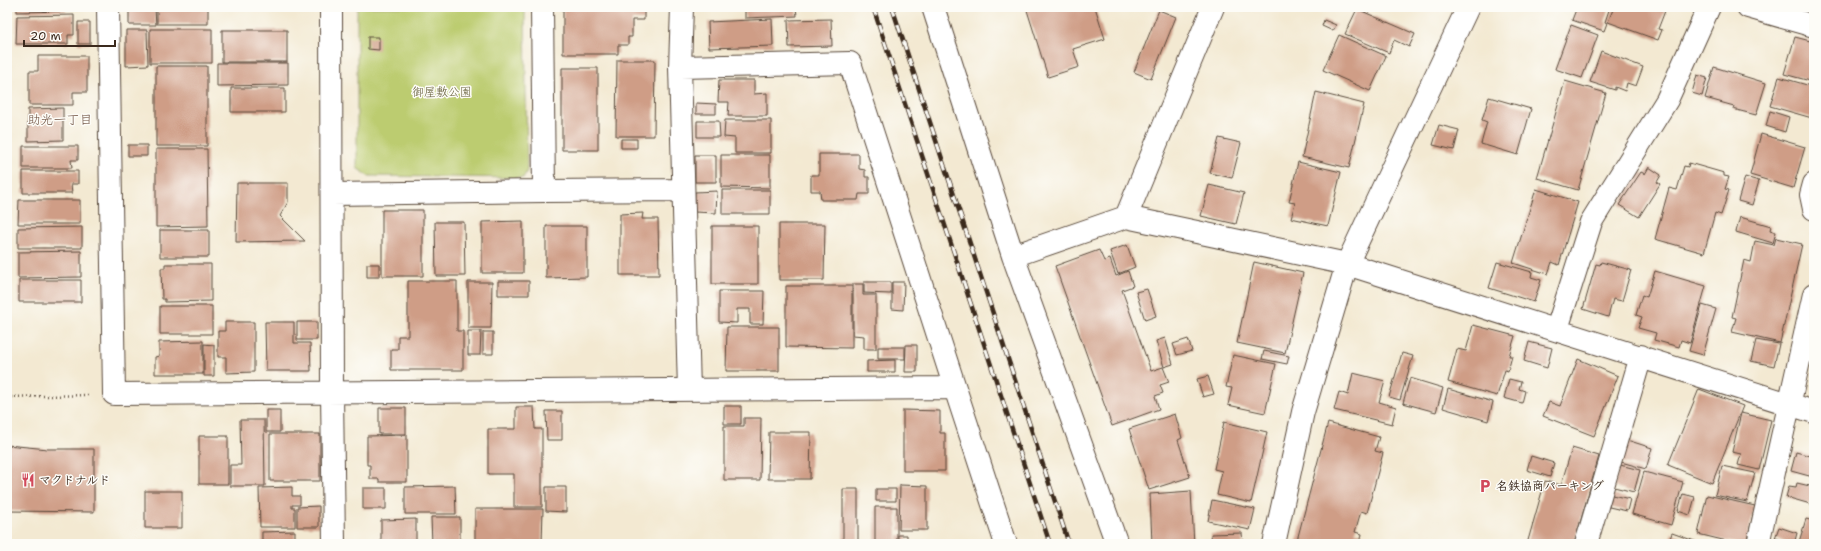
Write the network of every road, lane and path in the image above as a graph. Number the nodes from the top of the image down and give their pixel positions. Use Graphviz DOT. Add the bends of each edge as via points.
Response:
graph roads {
  1 [pos="108,7"];
  2 [pos="331,7"];
  3 [pos="542,7"];
  4 [pos="682,7"];
  5 [pos="933,7"];
  6 [pos="1213,7"];
  7 [pos="1468,7"];
  8 [pos="1709,7"];
  9 [pos="1748,7"];
  10 [pos="1814,26"];
  11 [pos="680,66"];
  12 [pos="1814,184"];
  13 [pos="684,190"];
  14 [pos="544,191"];
  15 [pos="332,194"];
  16 [pos="1814,209"];
  17 [pos="1126,217"];
  18 [pos="1013,256"];
  19 [pos="1347,264"];
  20 [pos="1814,294"];
  21 [pos="1557,329"];
  22 [pos="1641,356"];
  23 [pos="955,388"];
  24 [pos="689,390"];
  25 [pos="332,393"];
  26 [pos="114,394"];
  27 [pos="7,397"];
  28 [pos="1789,405"];
  29 [pos="1814,412"];
  30 [pos="334,544"];
  31 [pos="1006,544"];
  32 [pos="1117,544"];
  33 [pos="1274,544"];
  34 [pos="1586,544"];
  35 [pos="1758,544"];
  1 -- 26 [label="street"];
  2 -- 15 [label="street"];
  3 -- 14 [label="street"];
  4 -- 11 [label="street"];
  5 -- 18 [label="street"];
  6 -- 17 [label="street"];
  7 -- 19 [label="street"];
  8 -- 21 [label="street" via="1667,100 1591,222"];
  9 -- 10 [label="street"];
  11 -- 13 [label="street"];
  11 -- 23 [label="street" via="850,63"];
  12 -- 16 [label="street" via="1811,195"];
  13 -- 14 [label="street"];
  13 -- 24 [label="street"];
  14 -- 15 [label="street"];
  15 -- 25 [label="street"];
  17 -- 18 [label="street"];
  17 -- 19 [label="street"];
  18 -- 32 [label="street"];
  19 -- 21 [label="street"];
  19 -- 33 [label="street" via="1303,412"];
  20 -- 28 [label="street"];
  21 -- 22 [label="street"];
  22 -- 28 [label="street"];
  22 -- 34 [label="street"];
  23 -- 24 [label="street"];
  23 -- 31 [label="street"];
  24 -- 25 [label="street"];
  25 -- 26 [label="street"];
  25 -- 30 [label="street"];
  26 -- 27 [label="path"];
  28 -- 29 [label="street"];
  28 -- 35 [label="street"];
}
